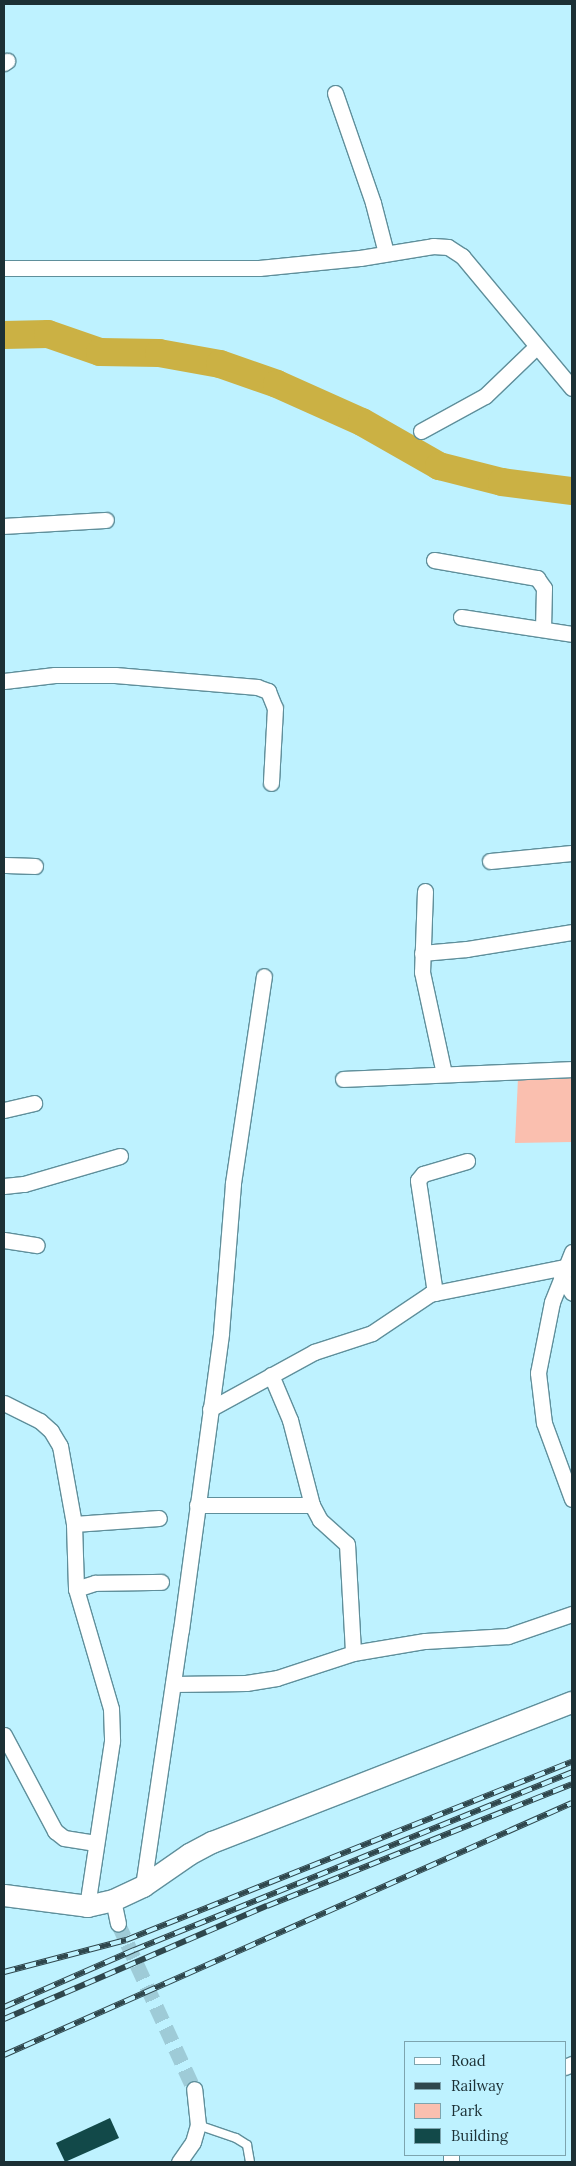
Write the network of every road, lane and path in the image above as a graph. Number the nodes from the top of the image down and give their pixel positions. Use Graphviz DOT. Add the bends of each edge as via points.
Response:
graph roads {
  1 [pos="335,93"];
  2 [pos="386,253"];
  3 [pos="4,268"];
  4 [pos="536,347"];
  5 [pos="572,388"];
  6 [pos="421,431"];
  7 [pos="106,520"];
  8 [pos="4,526"];
  9 [pos="434,560"];
  10 [pos="461,618"];
  11 [pos="543,629"];
  12 [pos="572,634"];
  13 [pos="4,681"];
  14 [pos="270,783"];
  15 [pos="572,853"];
  16 [pos="490,861"];
  17 [pos="4,864"];
  18 [pos="35,866"];
  19 [pos="425,892"];
  20 [pos="572,932"];
  21 [pos="422,953"];
  22 [pos="264,976"];
  23 [pos="572,1069"];
  24 [pos="444,1074"];
  25 [pos="344,1079"];
  26 [pos="34,1102"];
  27 [pos="4,1110"];
  28 [pos="120,1156"];
  29 [pos="467,1161"];
  30 [pos="4,1186"];
  31 [pos="4,1240"];
  32 [pos="37,1246"];
  33 [pos="572,1252"];
  34 [pos="563,1272"];
  35 [pos="434,1293"];
  36 [pos="572,1293"];
  37 [pos="271,1375"];
  38 [pos="4,1403"];
  39 [pos="210,1409"];
  40 [pos="572,1499"];
  41 [pos="197,1505"];
  42 [pos="312,1505"];
  43 [pos="159,1518"];
  44 [pos="74,1524"];
  45 [pos="161,1582"];
  46 [pos="76,1589"];
  47 [pos="572,1614"];
  48 [pos="353,1653"];
  49 [pos="174,1684"];
  50 [pos="572,1702"];
  51 [pos="4,1735"];
  52 [pos="96,1843"];
  53 [pos="143,1886"];
  54 [pos="4,1895"];
  55 [pos="113,1900"];
  56 [pos="87,1906"];
  57 [pos="118,1923"];
  58 [pos="194,2089"];
  59 [pos="198,2125"];
  60 [pos="178,2162"];
  61 [pos="250,2162"];
  1 -- 2 [label="street" via="373,203"];
  2 -- 3 [label="street" via="259,268 35,265"];
  2 -- 4 [label="street" via="448,247 462,256"];
  4 -- 5 [label="street"];
  4 -- 6 [label="street" via="485,396"];
  7 -- 8 [label="street"];
  9 -- 11 [label="street" via="537,578 544,588"];
  10 -- 11 [label="street"];
  11 -- 12 [label="street"];
  13 -- 14 [label="street" via="55,675 115,675 257,687 268,691 274,698 275,708"];
  15 -- 16 [label="street"];
  17 -- 18 [label="street"];
  19 -- 21 [label="street"];
  20 -- 21 [label="street"];
  21 -- 24 [label="street" via="422,972"];
  22 -- 39 [label="street" via="233,1183 221,1333"];
  23 -- 24 [label="street"];
  24 -- 25 [label="street"];
  26 -- 27 [label="street"];
  28 -- 30 [label="street" via="24,1184"];
  29 -- 35 [label="street" via="423,1174 418,1180"];
  31 -- 32 [label="street"];
  33 -- 34 [label="street"];
  34 -- 35 [label="street"];
  34 -- 36 [label="street"];
  34 -- 40 [label="street" via="541,1345 538,1373 544,1423"];
  35 -- 37 [label="street" via="418,1300 372,1333 314,1352"];
  37 -- 39 [label="street"];
  37 -- 42 [label="street" via="290,1420"];
  38 -- 44 [label="street" via="40,1421 52,1431 60,1446"];
  39 -- 41 [label="street"];
  41 -- 42 [label="street"];
  41 -- 49 [label="street"];
  42 -- 48 [label="street" via="320,1520 347,1544"];
  43 -- 44 [label="street"];
  44 -- 46 [label="street"];
  45 -- 46 [label="street" via="96,1583"];
  46 -- 52 [label="street" via="113,1724"];
  47 -- 48 [label="street" via="508,1636 425,1641"];
  48 -- 49 [label="street" via="277,1678"];
  49 -- 53 [label="street"];
  50 -- 53 [label="street" via="212,1842"];
  51 -- 52 [label="street" via="55,1831 64,1838"];
  52 -- 56 [label="street"];
  53 -- 55 [label="street"];
  54 -- 56 [label="street"];
  55 -- 56 [label="street"];
  55 -- 57 [label="street"];
  58 -- 59 [label="street"];
  59 -- 60 [label="street" via="193,2142"];
  59 -- 61 [label="lane" via="247,2145"];
}
